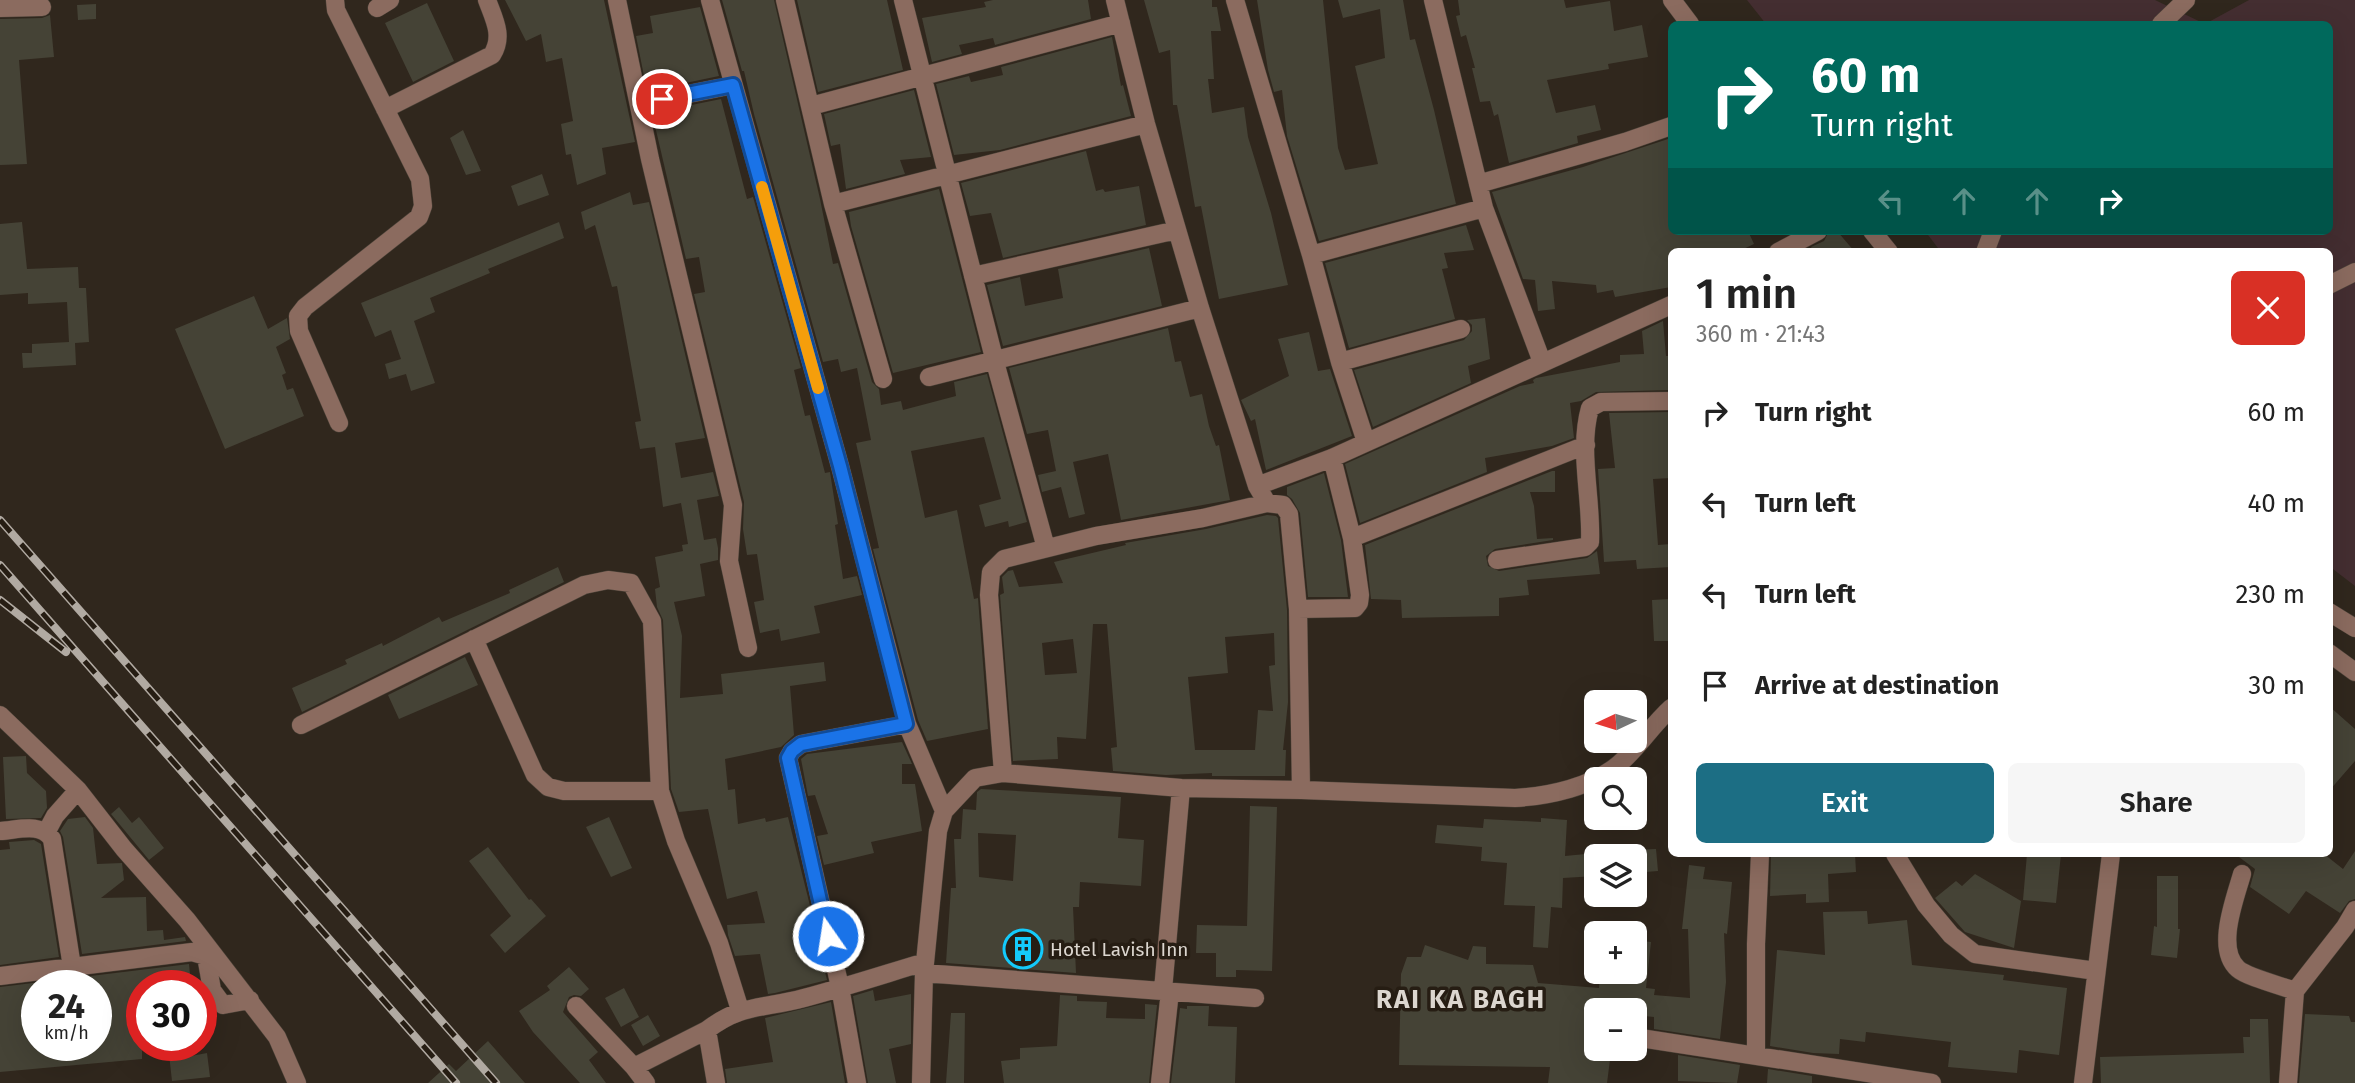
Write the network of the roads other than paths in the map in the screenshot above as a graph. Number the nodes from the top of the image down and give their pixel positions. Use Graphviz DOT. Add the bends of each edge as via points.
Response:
graph roads {
  1 [pos="335,0"];
  2 [pos="487,0"];
  3 [pos="617,0"];
  4 [pos="710,0"];
  5 [pos="785,0"];
  6 [pos="903,0"];
  7 [pos="1115,0"];
  8 [pos="1235,0"];
  9 [pos="1433,0"];
  10 [pos="1672,0"];
  11 [pos="2182,1"];
  12 [pos="42,7"];
  13 [pos="0,8"];
  14 [pos="1688,21"];
  15 [pos="2164,21"];
  16 [pos="1121,23"];
  17 [pos="922,76"];
  18 [pos="733,85"];
  19 [pos="639,104"];
  20 [pos="811,106"];
  21 [pos="385,109"];
  22 [pos="1146,124"];
  23 [pos="1668,127"];
  24 [pos="948,176"];
  25 [pos="1478,184"];
  26 [pos="833,204"];
  27 [pos="1484,208"];
  28 [pos="1177,230"];
  29 [pos="1811,235"];
  30 [pos="1790,248"];
  31 [pos="1311,255"];
  32 [pos="2355,272"];
  33 [pos="973,276"];
  34 [pos="2333,283"];
  35 [pos="1668,306"];
  36 [pos="1200,308"];
  37 [pos="1461,329"];
  38 [pos="995,362"];
  39 [pos="1340,362"];
  40 [pos="1542,362"];
  41 [pos="929,377"];
  42 [pos="883,379"];
  43 [pos="1668,401"];
  44 [pos="339,423"];
  45 [pos="1366,442"];
  46 [pos="1586,445"];
  47 [pos="1332,458"];
  48 [pos="1257,485"];
  49 [pos="1267,503"];
  50 [pos="1352,538"];
  51 [pos="1046,548"];
  52 [pos="1497,560"];
  53 [pos="1298,609"];
  54 [pos="2333,614"];
  55 [pos="2355,628"];
  56 [pos="474,639"];
  57 [pos="748,648"];
  58 [pos="2333,656"];
  59 [pos="2355,672"];
  60 [pos="1668,711"];
  61 [pos="0,716"];
  62 [pos="906,724"];
  63 [pos="301,725"];
  64 [pos="1003,773"];
  65 [pos="1181,788"];
  66 [pos="78,790"];
  67 [pos="1301,790"];
  68 [pos="660,791"];
  69 [pos="944,811"];
  70 [pos="0,831"];
  71 [pos="47,831"];
  72 [pos="1760,857"];
  73 [pos="1897,857"];
  74 [pos="2111,857"];
  75 [pos="2242,874"];
  76 [pos="2355,910"];
  77 [pos="72,967"];
  78 [pos="925,968"];
  79 [pos="2096,971"];
  80 [pos="0,976"];
  81 [pos="840,987"];
  82 [pos="1166,990"];
  83 [pos="2295,991"];
  84 [pos="1255,998"];
  85 [pos="250,1000"];
  86 [pos="576,1006"];
  87 [pos="740,1010"];
  88 [pos="707,1030"];
  89 [pos="1647,1039"];
  90 [pos="1756,1055"];
  91 [pos="634,1067"];
  92 [pos="297,1083"];
  93 [pos="646,1083"];
  94 [pos="716,1083"];
  95 [pos="857,1083"];
  96 [pos="920,1083"];
  97 [pos="1160,1083"];
  98 [pos="1932,1083"];
  99 [pos="2083,1083"];
  100 [pos="2288,1083"];
  1 -- 21 [label="street"];
  2 -- 21 [label="street" via="498,30 498,46 492,55"];
  3 -- 19 [label="street"];
  4 -- 18 [label="street"];
  5 -- 20 [label="street"];
  6 -- 17 [label="street"];
  7 -- 16 [label="street"];
  8 -- 31 [label="street"];
  9 -- 25 [label="street"];
  10 -- 14 [label="street"];
  11 -- 15 [label="street"];
  12 -- 13 [label="street"];
  16 -- 17 [label="street"];
  16 -- 22 [label="street"];
  17 -- 20 [label="street"];
  17 -- 24 [label="street"];
  18 -- 19 [label="street"];
  18 -- 62 [label="street" via="840,466"];
  19 -- 57 [label="street" via="733,505 729,561"];
  20 -- 26 [label="street"];
  21 -- 44 [label="street" via="420,179 424,206 419,217 298,316 299,331"];
  22 -- 24 [label="street"];
  22 -- 28 [label="street"];
  23 -- 25 [label="street"];
  24 -- 26 [label="street"];
  24 -- 33 [label="street"];
  25 -- 27 [label="street"];
  26 -- 42 [label="street"];
  27 -- 31 [label="street"];
  27 -- 40 [label="street"];
  28 -- 33 [label="street"];
  28 -- 36 [label="street"];
  29 -- 30 [label="street"];
  31 -- 39 [label="street"];
  32 -- 34 [label="street"];
  33 -- 38 [label="street"];
  35 -- 40 [label="street"];
  36 -- 38 [label="street"];
  36 -- 48 [label="street"];
  37 -- 39 [label="street"];
  38 -- 41 [label="street"];
  38 -- 51 [label="street"];
  39 -- 45 [label="street"];
  40 -- 45 [label="street"];
  43 -- 46 [label="street" via="1601,402 1590,408"];
  45 -- 47 [label="street"];
  46 -- 50 [label="street"];
  46 -- 52 [label="street" via="1590,542 1585,547"];
  47 -- 48 [label="street"];
  47 -- 50 [label="street"];
  48 -- 49 [label="street"];
  49 -- 51 [label="street"];
  49 -- 53 [label="street" via="1283,505 1289,514"];
  50 -- 53 [label="street" via="1359,603 1355,608"];
  51 -- 64 [label="street" via="1004,559 991,572"];
  53 -- 67 [label="street"];
  54 -- 55 [label="street"];
  56 -- 63 [label="street"];
  56 -- 68 [label="street" via="536,775 548,788"];
  56 -- 68 [label="street" via="584,585 608,580 631,583 652,621"];
  58 -- 59 [label="street"];
  60 -- 67 [label="street" via="1618,765 1544,796"];
  61 -- 66 [label="street"];
  62 -- 69 [label="street"];
  62 -- 81 [label="street" via="801,744 788,758"];
  64 -- 65 [label="street"];
  64 -- 69 [label="street" via="975,778"];
  65 -- 67 [label="street"];
  65 -- 82 [label="street"];
  66 -- 71 [label="street"];
  66 -- 85 [label="street"];
  68 -- 87 [label="street"];
  69 -- 78 [label="street"];
  70 -- 71 [label="street"];
  71 -- 77 [label="street"];
  72 -- 90 [label="street"];
  73 -- 79 [label="street" via="1926,905 1951,935 1975,954"];
  74 -- 79 [label="street"];
  75 -- 83 [label="street" via="2226,933 2229,957 2239,970"];
  76 -- 83 [label="street"];
  77 -- 80 [label="street"];
  77 -- 85 [label="street" via="192,952 206,956 212,990 223,1005"];
  78 -- 81 [label="street"];
  78 -- 82 [label="street"];
  78 -- 96 [label="street"];
  79 -- 99 [label="street"];
  81 -- 87 [label="street"];
  81 -- 95 [label="street"];
  82 -- 84 [label="street"];
  82 -- 97 [label="street"];
  83 -- 100 [label="street"];
  85 -- 92 [label="street" via="277,1037"];
  86 -- 91 [label="street"];
  87 -- 88 [label="street"];
  88 -- 91 [label="street"];
  88 -- 94 [label="street"];
  89 -- 90 [label="street"];
  90 -- 98 [label="street"];
  91 -- 93 [label="street"];
}
